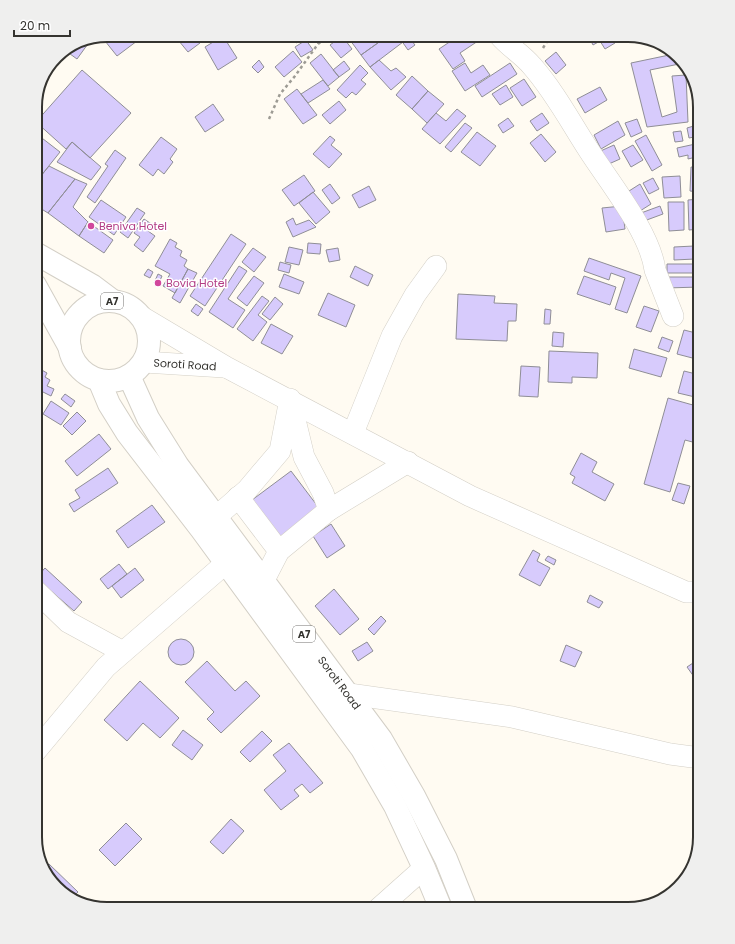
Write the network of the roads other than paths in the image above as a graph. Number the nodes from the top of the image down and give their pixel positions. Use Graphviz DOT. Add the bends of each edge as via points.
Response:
graph roads {
  1 [pos="507,42"];
  2 [pos="42,257"];
  3 [pos="436,266"];
  4 [pos="42,298"];
  5 [pos="113,301"];
  6 [pos="673,316"];
  7 [pos="142,317"];
  8 [pos="70,348"];
  9 [pos="226,367"];
  10 [pos="137,369"];
  11 [pos="99,380"];
  12 [pos="290,399"];
  13 [pos="353,433"];
  14 [pos="408,462"];
  15 [pos="238,497"];
  16 [pos="329,510"];
  17 [pos="217,516"];
  18 [pos="279,551"];
  19 [pos="226,563"];
  20 [pos="264,582"];
  21 [pos="693,592"];
  22 [pos="42,597"];
  23 [pos="123,652"];
  24 [pos="349,694"];
  25 [pos="42,741"];
  26 [pos="693,757"];
  27 [pos="424,868"];
  28 [pos="386,902"];
  29 [pos="438,902"];
  30 [pos="463,902"];
  1 -- 6 [label="street" via="531,64 548,86 638,225"];
  2 -- 5 [label="main road, A7" via="93,286"];
  3 -- 13 [label="street" via="392,336"];
  4 -- 8 [label="main road"];
  5 -- 7 [label="main road, A7" via="124,303"];
  5 -- 8 [label="main road, A7" via="89,306 80,314 73,324"];
  7 -- 9 [label="street"];
  7 -- 10 [label="main road, A7" via="148,327 150,339 148,351"];
  8 -- 11 [label="main road" via="73,359 80,368"];
  9 -- 10 [label="street, Soroti Road"];
  9 -- 12 [label="street"];
  10 -- 11 [label="main road" via="114,381"];
  10 -- 17 [label="main road, Soroti Road / A7" via="148,418 178,466"];
  11 -- 19 [label="main road, Soroti Road / A7" via="109,404 127,433"];
  12 -- 13 [label="street"];
  12 -- 15 [label="street" via="280,451"];
  12 -- 16 [label="street" via="304,457 323,492"];
  13 -- 14 [label="street"];
  14 -- 16 [label="street"];
  14 -- 21 [label="street" via="470,496"];
  15 -- 17 [label="street"];
  15 -- 18 [label="street"];
  16 -- 18 [label="street"];
  17 -- 20 [label="main road, Soroti Road / A7"];
  18 -- 20 [label="street"];
  19 -- 23 [label="street"];
  19 -- 27 [label="main road, Soroti Road / A7" via="362,749 395,806"];
  20 -- 24 [label="main road, Soroti Road / A7"];
  22 -- 23 [label="street" via="68,622"];
  23 -- 25 [label="street" via="106,667"];
  24 -- 26 [label="street" via="512,717"];
  24 -- 30 [label="main road, Soroti Road / A7" via="381,739 414,796 446,859"];
  27 -- 28 [label="street"];
  27 -- 29 [label="main road, A7"];
}
